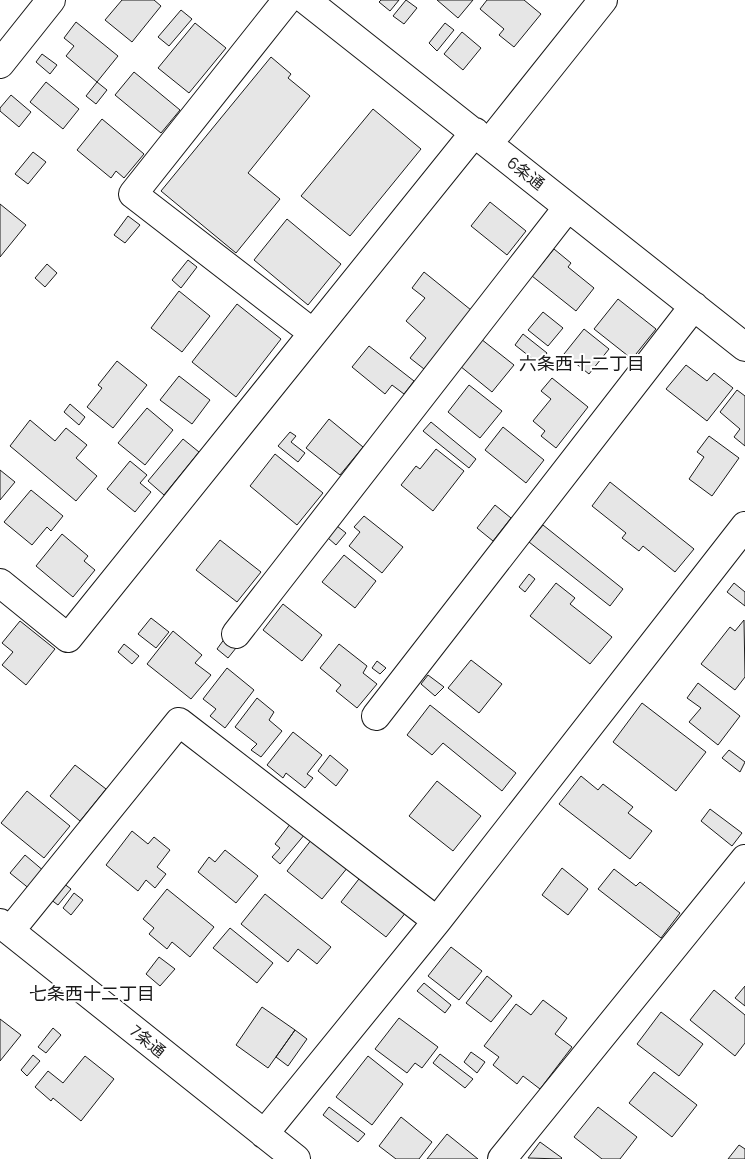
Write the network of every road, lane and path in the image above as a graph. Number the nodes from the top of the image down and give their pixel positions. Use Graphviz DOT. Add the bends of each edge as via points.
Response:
graph roads {
  1 [pos="51,0"];
  2 [pos="287,0"];
  3 [pos="306,0"];
  4 [pos="603,0"];
  5 [pos="0,64"];
  6 [pos="482,138"];
  7 [pos="568,207"];
  8 [pos="694,306"];
  9 [pos="313,333"];
  10 [pos="745,347"];
  11 [pos="745,526"];
  12 [pos="0,583"];
  13 [pos="236,634"];
  14 [pos="376,716"];
  15 [pos="745,859"];
  16 [pos="436,922"];
  17 [pos="5,927"];
  18 [pos="264,1134"];
  19 [pos="296,1159"];
  20 [pos="502,1159"];
  1 -- 5 [label="street"];
  2 -- 9 [label="street" via="133,194"];
  3 -- 6 [label="street, 6条通"];
  4 -- 6 [label="street"];
  6 -- 7 [label="street, 6条通"];
  6 -- 9 [label="street"];
  7 -- 8 [label="street, 6条通"];
  7 -- 13 [label="street"];
  8 -- 10 [label="street, 6条通"];
  8 -- 14 [label="street"];
  9 -- 12 [label="street" via="68,638"];
  11 -- 16 [label="street"];
  15 -- 20 [label="street"];
  16 -- 17 [label="street" via="179,722"];
  16 -- 18 [label="street"];
  17 -- 18 [label="street, 7条通"];
  18 -- 19 [label="street, 7条通"];
}
